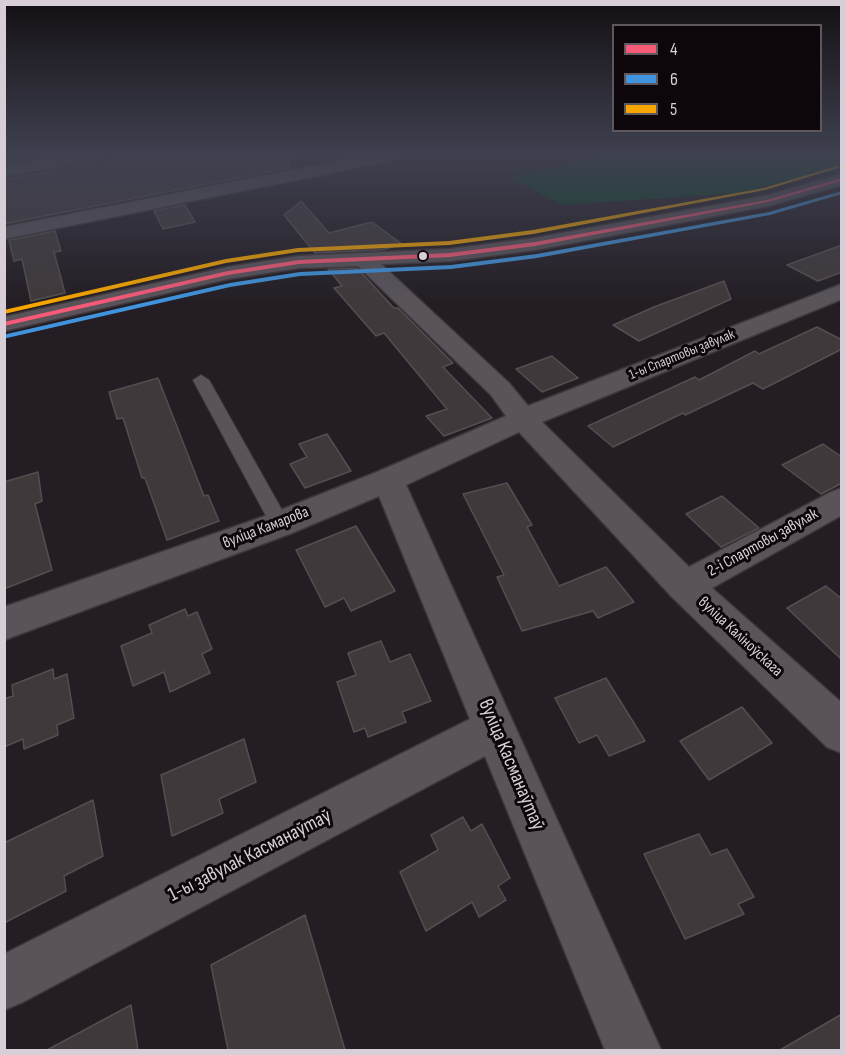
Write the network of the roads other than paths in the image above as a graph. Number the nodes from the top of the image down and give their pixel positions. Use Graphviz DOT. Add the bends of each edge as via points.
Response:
graph roads {
  1 [pos="143,205"];
  2 [pos="745,205"];
  3 [pos="4,233"];
  4 [pos="362,258"];
  5 [pos="842,291"];
  6 [pos="4,324"];
  7 [pos="201,380"];
  8 [pos="522,419"];
  9 [pos="388,480"];
  10 [pos="842,500"];
  11 [pos="280,524"];
  12 [pos="685,586"];
  13 [pos="4,624"];
  14 [pos="495,728"];
  15 [pos="842,732"];
  16 [pos="4,983"];
  17 [pos="633,1050"];
  1 -- 3 [label="street"];
  2 -- 4 [label="street" via="535,244 450,255"];
  4 -- 6 [label="street" via="299,262 228,273"];
  4 -- 8 [label="street, вуліца Каліноўскага" via="500,389"];
  5 -- 8 [label="street, 1-ы Спартовы завулак"];
  7 -- 11 [label="lane"];
  8 -- 9 [label="street, вуліца Камарова"];
  8 -- 12 [label="street, вуліца Каліноўскага"];
  9 -- 11 [label="street, вуліца Камарова"];
  9 -- 14 [label="street, вуліца Касманаўтаў"];
  10 -- 12 [label="street, 2-і Спартовы завулак"];
  11 -- 13 [label="street, вуліца Камарова"];
  12 -- 15 [label="street, вуліца Каліноўскага"];
  14 -- 16 [label="street, 1-ы завулак Касманаўтаў"];
  14 -- 17 [label="street, вуліца Касманаўтаў"];
}
